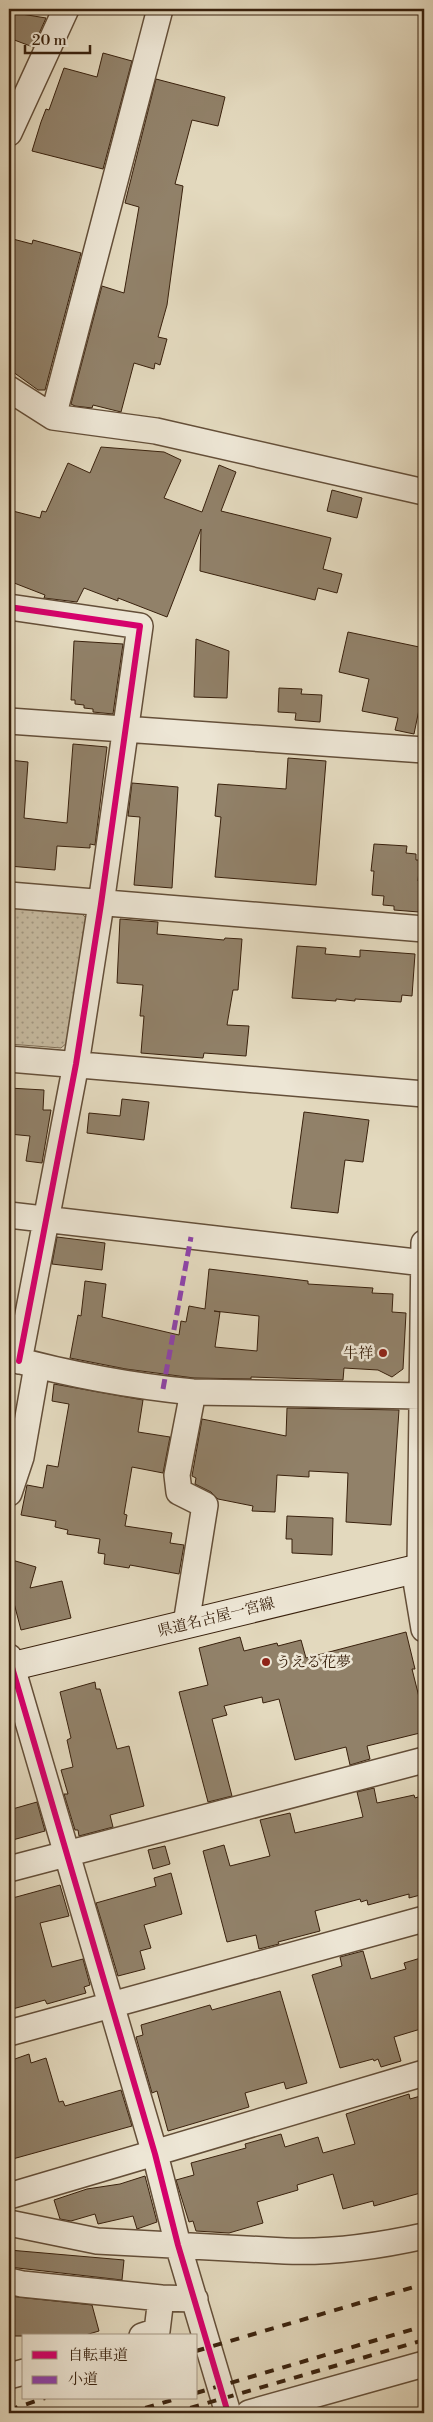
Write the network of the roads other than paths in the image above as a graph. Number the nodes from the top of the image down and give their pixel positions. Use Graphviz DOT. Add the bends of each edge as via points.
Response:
graph roads {
  1 [pos="66,9"];
  2 [pos="160,9"];
  3 [pos="9,133"];
  4 [pos="9,389"];
  5 [pos="53,418"];
  6 [pos="424,492"];
  7 [pos="9,607"];
  8 [pos="9,721"];
  9 [pos="125,730"];
  10 [pos="424,750"];
  11 [pos="9,895"];
  12 [pos="101,904"];
  13 [pos="424,929"];
  14 [pos="9,1059"];
  15 [pos="76,1064"];
  16 [pos="424,1094"];
  17 [pos="9,1216"];
  18 [pos="46,1220"];
  19 [pos="424,1256"];
  20 [pos="22,1362"];
  21 [pos="193,1392"];
  22 [pos="421,1396"];
  23 [pos="9,1493"];
  24 [pos="419,1568"];
  25 [pos="186,1624"];
  26 [pos="424,1629"];
  27 [pos="9,1663"];
  28 [pos="424,1760"];
  29 [pos="67,1854"];
  30 [pos="9,1870"];
  31 [pos="424,1919"];
  32 [pos="111,2004"];
  33 [pos="9,2032"];
  34 [pos="424,2073"];
  35 [pos="154,2154"];
  36 [pos="9,2196"];
  37 [pos="9,2223"];
  38 [pos="424,2236"];
  39 [pos="178,2245"];
  40 [pos="9,2281"];
  41 [pos="161,2298"];
  42 [pos="195,2299"];
  43 [pos="148,2334"];
  44 [pos="424,2364"];
  45 [pos="22,2373"];
  46 [pos="9,2376"];
  47 [pos="228,2413"];
  48 [pos="249,2413"];
  1 -- 3 [label="street"];
  2 -- 5 [label="street"];
  4 -- 5 [label="street"];
  5 -- 6 [label="street" via="156,431"];
  7 -- 9 [label="street" via="140,626"];
  8 -- 9 [label="street"];
  9 -- 10 [label="street"];
  9 -- 12 [label="street"];
  11 -- 12 [label="street"];
  12 -- 13 [label="street"];
  12 -- 15 [label="street"];
  14 -- 15 [label="street"];
  15 -- 16 [label="street"];
  15 -- 18 [label="street"];
  17 -- 18 [label="street"];
  18 -- 19 [label="street"];
  18 -- 20 [label="street"];
  19 -- 22 [label="street"];
  20 -- 21 [label="street"];
  20 -- 23 [label="street" via="21,1457"];
  21 -- 22 [label="street"];
  21 -- 25 [label="street" via="177,1475 179,1492 205,1505"];
  22 -- 24 [label="street"];
  24 -- 25 [label="main road, 県道名古屋一宮線"];
  24 -- 26 [label="street"];
  25 -- 27 [label="main road, 県道名古屋一宮線"];
  27 -- 29 [label="street"];
  28 -- 29 [label="street"];
  29 -- 30 [label="street"];
  29 -- 32 [label="street"];
  31 -- 32 [label="street"];
  32 -- 33 [label="street"];
  32 -- 35 [label="street"];
  34 -- 35 [label="street"];
  35 -- 36 [label="street"];
  35 -- 39 [label="street"];
  37 -- 39 [label="street" via="97,2241"];
  38 -- 39 [label="street" via="314,2252"];
  39 -- 42 [label="street"];
  40 -- 41 [label="street"];
  41 -- 42 [label="street"];
  41 -- 43 [label="street" via="157,2331"];
  42 -- 47 [label="street"];
  44 -- 48 [label="street"];
  45 -- 46 [label="street"];
}
